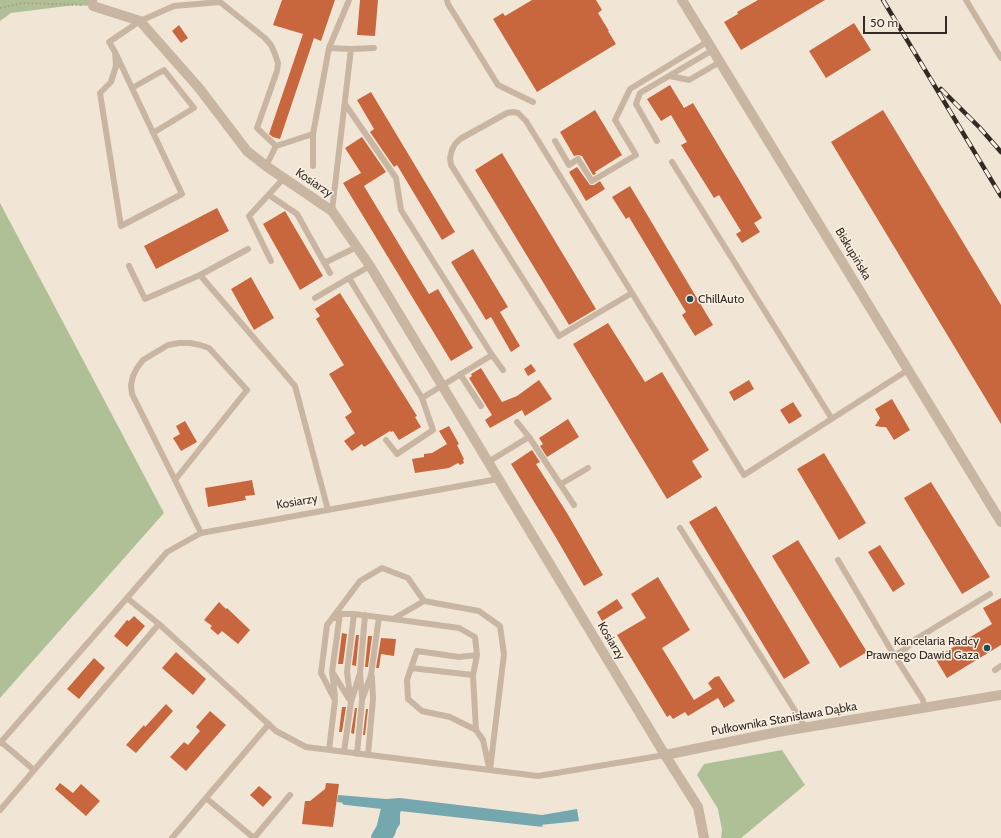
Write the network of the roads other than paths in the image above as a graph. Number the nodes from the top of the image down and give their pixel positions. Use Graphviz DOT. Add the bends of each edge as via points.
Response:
graph roads {
  1 [pos="349,0"];
  2 [pos="447,0"];
  3 [pos="682,0"];
  4 [pos="966,0"];
  5 [pos="222,1"];
  6 [pos="92,3"];
  7 [pos="140,22"];
  8 [pos="710,46"];
  9 [pos="329,48"];
  10 [pos="374,48"];
  11 [pos="351,50"];
  12 [pos="115,52"];
  13 [pos="1001,58"];
  14 [pos="720,62"];
  15 [pos="670,76"];
  16 [pos="132,88"];
  17 [pos="533,102"];
  18 [pos="344,104"];
  19 [pos="153,133"];
  20 [pos="313,134"];
  21 [pos="555,141"];
  22 [pos="657,141"];
  23 [pos="276,146"];
  24 [pos="672,162"];
  25 [pos="266,166"];
  26 [pos="313,166"];
  27 [pos="284,178"];
  28 [pos="269,195"];
  29 [pos="332,211"];
  30 [pos="357,247"];
  31 [pos="248,249"];
  32 [pos="271,261"];
  33 [pos="324,263"];
  34 [pos="129,266"];
  35 [pos="370,266"];
  36 [pos="330,273"];
  37 [pos="200,275"];
  38 [pos="349,278"];
  39 [pos="632,293"];
  40 [pos="315,298"];
  41 [pos="492,355"];
  42 [pos="503,370"];
  43 [pos="908,370"];
  44 [pos="460,374"];
  45 [pos="442,385"];
  46 [pos="422,398"];
  47 [pos="481,406"];
  48 [pos="832,419"];
  49 [pos="517,422"];
  50 [pos="529,437"];
  51 [pos="386,440"];
  52 [pos="488,462"];
  53 [pos="588,468"];
  54 [pos="498,479"];
  55 [pos="175,480"];
  56 [pos="560,484"];
  57 [pos="574,505"];
  58 [pos="328,510"];
  59 [pos="1001,522"];
  60 [pos="680,528"];
  61 [pos="201,533"];
  62 [pos="838,560"];
  63 [pos="990,594"];
  64 [pos="127,598"];
  65 [pos="424,601"];
  66 [pos="340,614"];
  67 [pos="354,614"];
  68 [pos="365,615"];
  69 [pos="379,617"];
  70 [pos="393,619"];
  71 [pos="159,624"];
  72 [pos="327,625"];
  73 [pos="477,655"];
  74 [pos="895,655"];
  75 [pos="1001,666"];
  76 [pos="412,668"];
  77 [pos="995,670"];
  78 [pos="332,672"];
  79 [pos="347,672"];
  80 [pos="360,673"];
  81 [pos="371,675"];
  82 [pos="473,675"];
  83 [pos="341,686"];
  84 [pos="1001,695"];
  85 [pos="335,700"];
  86 [pos="362,700"];
  87 [pos="351,702"];
  88 [pos="924,708"];
  89 [pos="269,724"];
  90 [pos="806,728"];
  91 [pos="476,730"];
  92 [pos="1,743"];
  93 [pos="329,750"];
  94 [pos="344,752"];
  95 [pos="357,754"];
  96 [pos="368,755"];
  97 [pos="665,755"];
  98 [pos="34,770"];
  99 [pos="490,770"];
  100 [pos="290,795"];
  101 [pos="206,798"];
  102 [pos="0,810"];
  103 [pos="172,838"];
  104 [pos="704,838"];
  1 -- 9 [label="lane"];
  2 -- 17 [label="lane" via="498,85"];
  3 -- 8 [label="street, Biskupińska"];
  4 -- 13 [label="lane"];
  5 -- 7 [label="lane" via="174,6"];
  5 -- 23 [label="lane" via="265,38 275,54 277,71 257,128"];
  6 -- 7 [label="street, Kosiarzy"];
  7 -- 12 [label="lane" via="109,42"];
  7 -- 25 [label="street, Kosiarzy" via="199,88 247,151"];
  8 -- 14 [label="street, Biskupińska"];
  8 -- 15 [label="lane"];
  8 -- 21 [label="lane" via="630,89 615,120 636,155 592,181 578,159 569,165"];
  9 -- 11 [label="lane"];
  9 -- 20 [label="lane"];
  10 -- 11 [label="lane"];
  11 -- 18 [label="lane"];
  12 -- 16 [label="lane"];
  12 -- 19 [label="lane" via="116,66 111,82 100,93 121,226 182,194"];
  14 -- 15 [label="lane" via="688,80"];
  14 -- 43 [label="street, Biskupińska"];
  15 -- 22 [label="lane" via="640,93 636,104"];
  16 -- 19 [label="lane"];
  16 -- 19 [label="lane" via="164,70 194,108"];
  18 -- 29 [label="lane"];
  18 -- 41 [label="lane" via="396,178 401,210"];
  20 -- 23 [label="lane"];
  20 -- 26 [label="lane"];
  23 -- 25 [label="lane"];
  24 -- 48 [label="lane"];
  25 -- 27 [label="street, Kosiarzy"];
  27 -- 28 [label="lane"];
  27 -- 29 [label="street, Kosiarzy"];
  28 -- 32 [label="lane" via="249,216"];
  28 -- 33 [label="lane" via="297,214"];
  29 -- 30 [label="street, Kosiarzy"];
  30 -- 33 [label="lane"];
  30 -- 35 [label="street, Kosiarzy"];
  31 -- 37 [label="lane"];
  33 -- 36 [label="lane"];
  34 -- 37 [label="lane" via="145,299"];
  35 -- 38 [label="lane"];
  35 -- 45 [label="street, Kosiarzy"];
  37 -- 58 [label="lane" via="295,386"];
  38 -- 40 [label="lane"];
  38 -- 46 [label="lane"];
  39 -- 39 [label="lane" via="522,116 513,112 507,113 455,144 450,158 451,165 559,336"];
  39 -- 48 [label="lane" via="744,475"];
  41 -- 42 [label="lane"];
  41 -- 44 [label="lane"];
  43 -- 48 [label="lane"];
  43 -- 59 [label="street, Biskupińska"];
  44 -- 45 [label="lane"];
  44 -- 47 [label="lane"];
  45 -- 46 [label="lane"];
  45 -- 52 [label="street, Kosiarzy"];
  46 -- 51 [label="lane" via="433,430 396,454"];
  49 -- 50 [label="lane"];
  50 -- 52 [label="lane"];
  50 -- 56 [label="lane"];
  52 -- 54 [label="street, Kosiarzy"];
  53 -- 56 [label="lane"];
  54 -- 58 [label="lane, Kosiarzy"];
  54 -- 97 [label="street, Kosiarzy"];
  55 -- 55 [label="lane" via="132,394 131,385 133,376 143,360 168,345 190,343 208,348 247,390"];
  55 -- 61 [label="lane"];
  56 -- 57 [label="lane"];
  58 -- 61 [label="lane, Kosiarzy"];
  60 -- 90 [label="lane"];
  61 -- 64 [label="lane, Kosiarzy" via="167,552"];
  62 -- 74 [label="lane"];
  63 -- 74 [label="lane" via="916,639"];
  64 -- 71 [label="lane"];
  64 -- 92 [label="lane, Kosiarzy"];
  65 -- 70 [label="lane"];
  65 -- 72 [label="lane" via="408,578 382,568 360,581"];
  65 -- 99 [label="lane" via="479,611 500,626 504,654"];
  66 -- 67 [label="lane"];
  66 -- 72 [label="lane"];
  66 -- 78 [label="lane"];
  67 -- 68 [label="lane"];
  67 -- 79 [label="lane"];
  68 -- 69 [label="lane"];
  68 -- 80 [label="lane"];
  69 -- 70 [label="lane"];
  69 -- 81 [label="lane"];
  70 -- 73 [label="lane" via="459,628 475,637"];
  71 -- 89 [label="lane"];
  71 -- 98 [label="lane"];
  72 -- 85 [label="lane" via="321,673"];
  73 -- 76 [label="lane" via="459,656 417,651"];
  73 -- 82 [label="lane"];
  74 -- 88 [label="lane" via="923,700"];
  75 -- 77 [label="lane"];
  76 -- 82 [label="lane"];
  76 -- 91 [label="lane" via="407,680 408,699 422,711 450,717"];
  78 -- 83 [label="lane"];
  78 -- 85 [label="lane"];
  79 -- 83 [label="lane"];
  79 -- 87 [label="lane"];
  80 -- 86 [label="lane"];
  80 -- 87 [label="lane"];
  81 -- 86 [label="lane"];
  81 -- 96 [label="lane" via="374,700"];
  82 -- 91 [label="lane"];
  83 -- 85 [label="lane"];
  83 -- 87 [label="lane"];
  84 -- 88 [label="street, Pułkownika Stanisława Dąbka"];
  85 -- 93 [label="lane"];
  86 -- 95 [label="lane"];
  87 -- 94 [label="lane"];
  88 -- 90 [label="street, Pułkownika Stanisława Dąbka"];
  89 -- 93 [label="lane" via="276,731 306,747"];
  89 -- 101 [label="lane"];
  90 -- 97 [label="street, Pułkownika Stanisława Dąbka"];
  91 -- 99 [label="lane" via="483,740"];
  92 -- 98 [label="lane"];
  93 -- 94 [label="lane"];
  94 -- 95 [label="lane"];
  95 -- 96 [label="lane"];
  96 -- 99 [label="lane"];
  97 -- 99 [label="lane" via="538,776"];
  97 -- 104 [label="street" via="698,807"];
  98 -- 102 [label="lane"];
  100 -- 101 [label="lane" via="254,838"];
  101 -- 103 [label="lane"];
}
